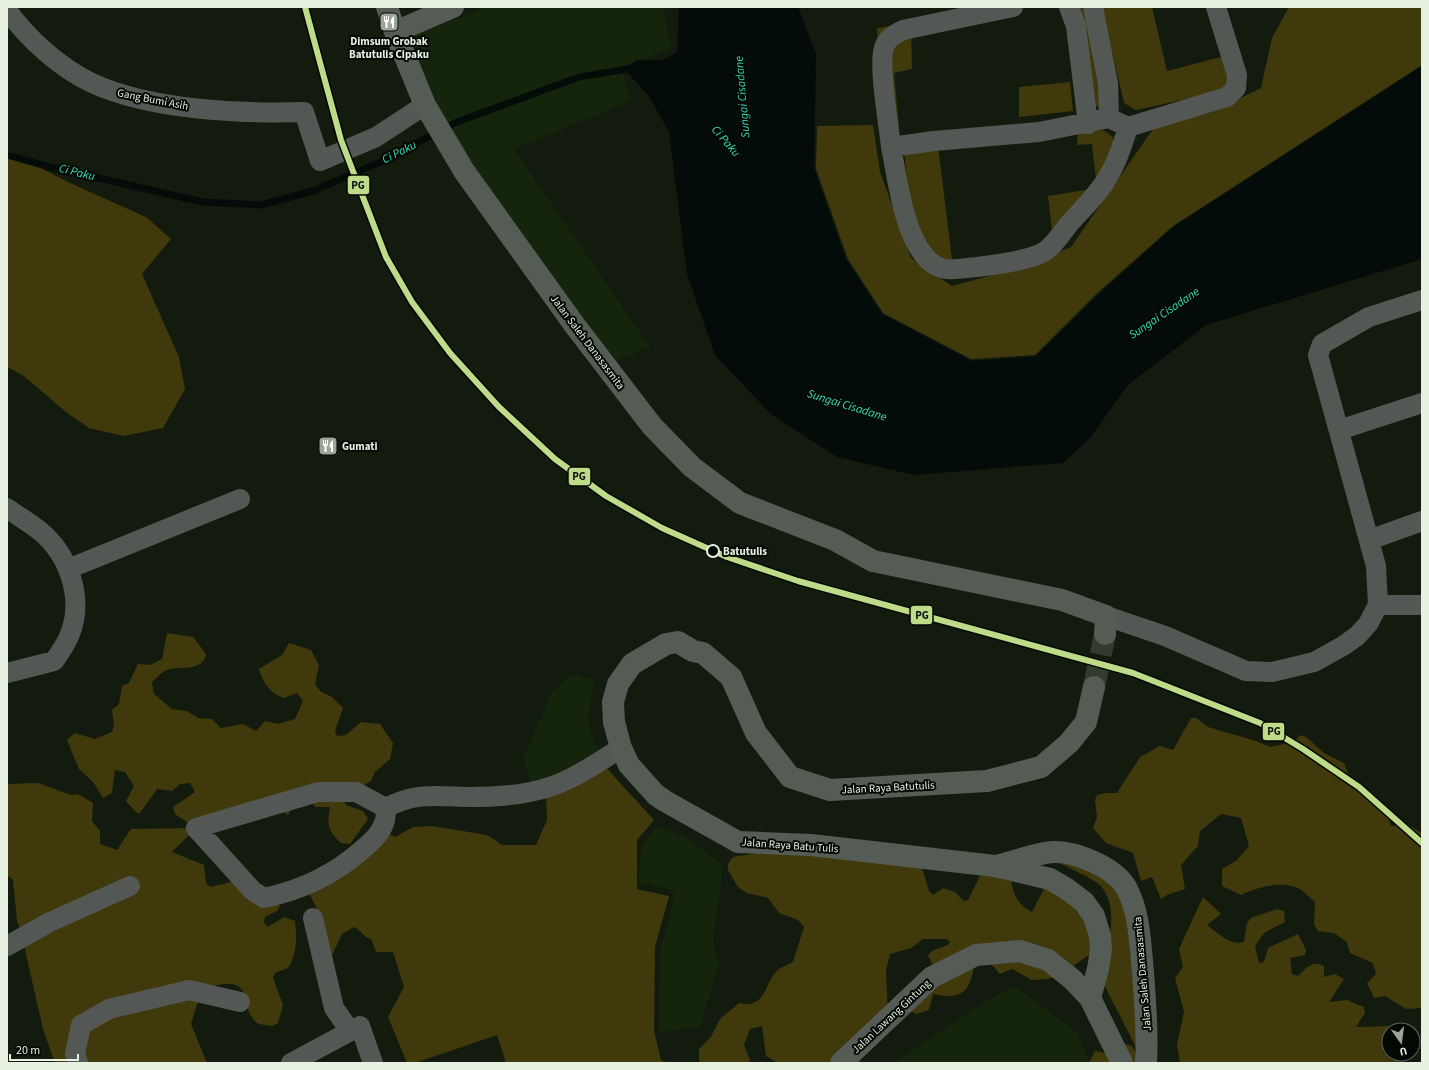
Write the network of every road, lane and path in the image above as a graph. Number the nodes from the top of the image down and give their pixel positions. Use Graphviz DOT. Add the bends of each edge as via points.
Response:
graph roads {
  1 [pos="387,7"];
  2 [pos="453,7"];
  3 [pos="1013,7"];
  4 [pos="1068,7"];
  5 [pos="1093,7"];
  6 [pos="1216,7"];
  7 [pos="7,10"];
  8 [pos="395,32"];
  9 [pos="425,105"];
  10 [pos="1110,118"];
  11 [pos="1088,124"];
  12 [pos="1128,127"];
  13 [pos="891,147"];
  14 [pos="1422,300"];
  15 [pos="1422,403"];
  16 [pos="1339,430"];
  17 [pos="240,499"];
  18 [pos="7,508"];
  19 [pos="1422,521"];
  20 [pos="1370,540"];
  21 [pos="68,569"];
  22 [pos="1378,605"];
  23 [pos="1422,605"];
  24 [pos="1106,625"];
  25 [pos="703,652"];
  26 [pos="7,673"];
  27 [pos="1094,687"];
  28 [pos="621,748"];
  29 [pos="386,808"];
  30 [pos="995,866"];
  31 [pos="130,886"];
  32 [pos="313,918"];
  33 [pos="7,946"];
  34 [pos="1090,998"];
  35 [pos="240,1002"];
  36 [pos="350,1031"];
  37 [pos="78,1063"];
  38 [pos="291,1063"];
  39 [pos="373,1063"];
  40 [pos="841,1063"];
  41 [pos="1122,1063"];
  42 [pos="1146,1063"];
  1 -- 8 [label="main road, Jalan Saleh Danasasmita"];
  2 -- 8 [label="main road"];
  3 -- 13 [label="street" via="903,30 890,37 884,49 883,77"];
  4 -- 11 [label="street" via="1076,26"];
  5 -- 10 [label="street" via="1108,83"];
  6 -- 12 [label="street" via="1236,75 1236,88 1227,97"];
  7 -- 9 [label="street, Gang Bumi Asih" via="26,32 74,73 116,92 211,109 304,112 320,160 376,136"];
  8 -- 9 [label="main road, Jalan Saleh Danasasmita"];
  9 -- 24 [label="main road, Jalan Saleh Danasasmita" via="464,171 573,323 652,426 692,467 740,503 835,540 873,561 1062,600"];
  10 -- 11 [label="street"];
  10 -- 12 [label="street"];
  11 -- 13 [label="street" via="1039,132"];
  12 -- 13 [label="street" via="1119,156 1109,176 1054,243 1043,252 986,266 952,269 933,265 915,241 905,213"];
  14 -- 16 [label="street" via="1369,317 1322,344 1318,355"];
  15 -- 16 [label="street"];
  16 -- 20 [label="street"];
  17 -- 21 [label="street"];
  18 -- 21 [label="street" via="40,531 51,542"];
  19 -- 20 [label="street"];
  20 -- 22 [label="street" via="1376,566"];
  21 -- 26 [label="street" via="73,584 74,617 70,634 61,650 54,661"];
  22 -- 23 [label="street"];
  22 -- 24 [label="street" via="1368,624 1343,646 1314,662 1272,672 1246,671 1165,636"];
  25 -- 27 [label="main road, Jalan Raya Batutulis" via="731,677 756,733 790,778 830,790 986,781 1040,767 1069,742 1086,722"];
  25 -- 28 [label="main road, Jalan Raya Batu Tulis" via="693,651 678,642 666,644 632,664 618,684 613,702 614,722"];
  28 -- 29 [label="street" via="574,778 554,786 530,792 484,797 418,796 406,798"];
  28 -- 30 [label="main road, Jalan Raya Batu Tulis" via="629,765 656,795 738,842 810,845"];
  29 -- 29 [label="street" via="356,792 318,792 196,828 253,891 264,898 307,886 345,864 376,838 385,820"];
  30 -- 34 [label="main road" via="1050,879 1084,902 1094,916 1100,936 1098,969"];
  30 -- 42 [label="main road, Jalan Saleh Danasasmita" via="1054,852 1083,857 1115,875 1126,887 1135,908 1140,938 1147,1024"];
  31 -- 33 [label="street" via="50,922"];
  32 -- 36 [label="street" via="334,1008"];
  34 -- 40 [label="main road, Jalan Lawang Gintung" via="1072,979 1048,960 1020,951 976,955 932,977"];
  34 -- 41 [label="main road, Jalan Lawang Gintung"];
  35 -- 37 [label="street" via="189,990 109,1009 81,1025 75,1054"];
  36 -- 38 [label="street"];
  36 -- 39 [label="street" via="360,1026"];
}
